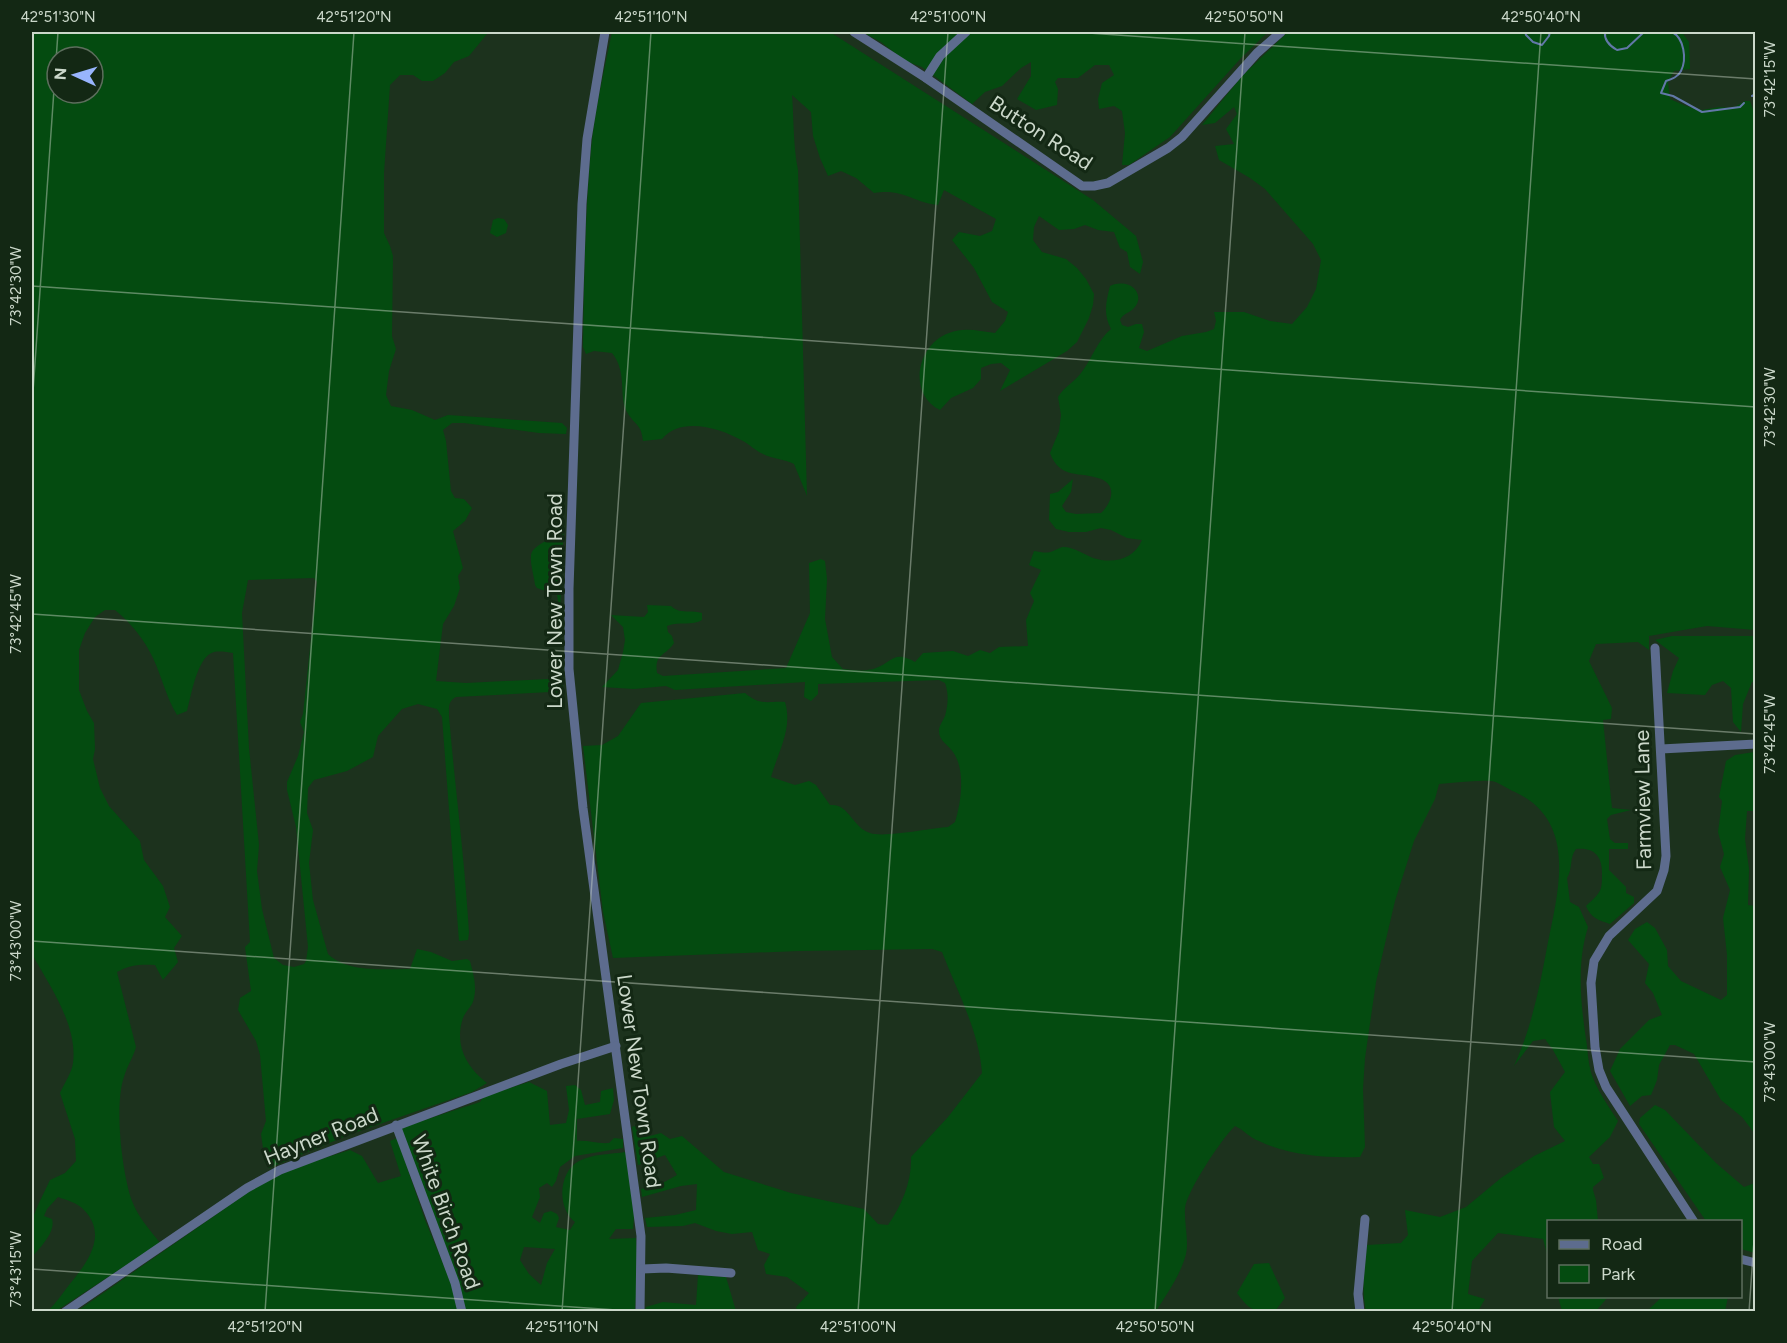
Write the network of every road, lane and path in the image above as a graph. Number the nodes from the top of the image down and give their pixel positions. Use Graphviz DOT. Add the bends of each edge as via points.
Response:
graph roads {
  1 [pos="605,32"];
  2 [pos="854,32"];
  3 [pos="966,32"];
  4 [pos="1281,32"];
  5 [pos="926,78"];
  6 [pos="1655,648"];
  7 [pos="1755,744"];
  8 [pos="1661,749"];
  9 [pos="616,1046"];
  10 [pos="396,1125"];
  11 [pos="1365,1219"];
  12 [pos="1693,1220"];
  13 [pos="642,1269"];
  14 [pos="731,1273"];
  15 [pos="65,1311"];
  16 [pos="462,1311"];
  17 [pos="640,1311"];
  18 [pos="1360,1311"];
  1 -- 9 [label="street, Lower New Town Road" via="584,172 568,622 573,720"];
  2 -- 5 [label="street, Button Road"];
  3 -- 5 [label="street" via="940,56"];
  4 -- 5 [label="street, Button Road" via="1257,53 1182,137 1108,183 1094,186 1082,186"];
  6 -- 8 [label="street, Farmview Lane"];
  7 -- 8 [label="street"];
  8 -- 12 [label="street, Farmview Lane" via="1664,870 1652,898 1609,936 1598,952 1592,970 1595,1037 1597,1061 1606,1087"];
  9 -- 10 [label="street, Hayner Road"];
  9 -- 13 [label="street, Lower New Town Road" via="641,1233"];
  10 -- 15 [label="street, Hayner Road" via="281,1169 255,1183"];
  10 -- 16 [label="street, White Birch Road"];
  11 -- 18 [label="street"];
  13 -- 14 [label="street"];
  13 -- 17 [label="street, Lower New Town Road"];
}
